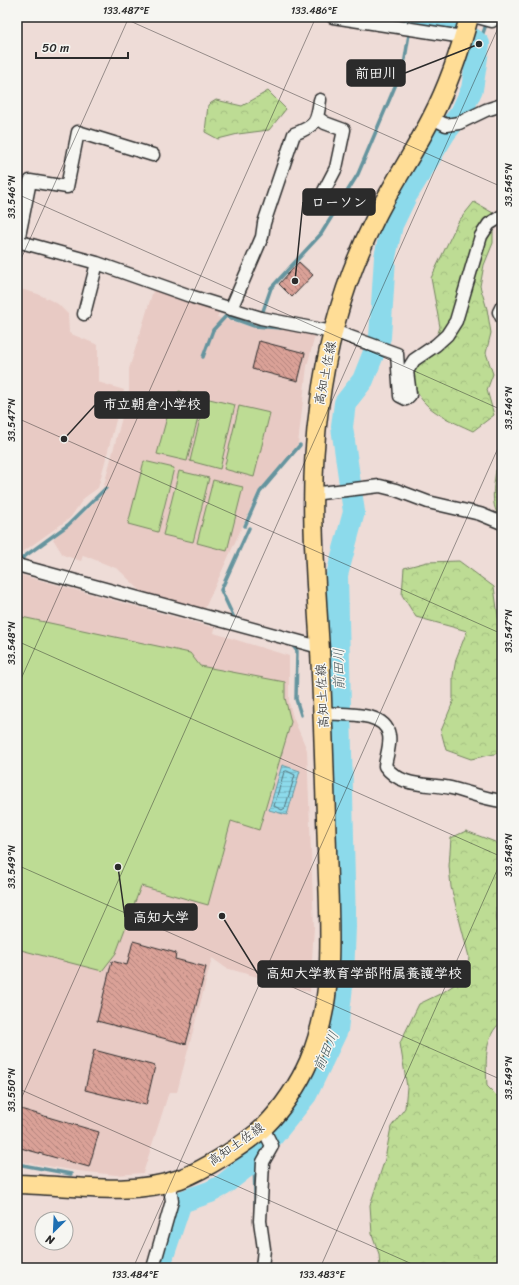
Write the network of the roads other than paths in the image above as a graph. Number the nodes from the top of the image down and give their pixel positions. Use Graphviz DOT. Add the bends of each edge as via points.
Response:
graph roads {
  1 [pos="333,17"];
  2 [pos="480,18"];
  3 [pos="463,37"];
  4 [pos="320,100"];
  5 [pos="502,105"];
  6 [pos="318,118"];
  7 [pos="439,122"];
  8 [pos="154,154"];
  9 [pos="324,191"];
  10 [pos="502,216"];
  11 [pos="17,241"];
  12 [pos="97,263"];
  13 [pos="502,306"];
  14 [pos="231,309"];
  15 [pos="84,314"];
  16 [pos="502,318"];
  17 [pos="334,331"];
  18 [pos="312,494"];
  19 [pos="502,523"];
  20 [pos="17,564"];
  21 [pos="320,647"];
  22 [pos="335,714"];
  23 [pos="502,801"];
  24 [pos="267,1134"];
  25 [pos="169,1182"];
  26 [pos="17,1184"];
  27 [pos="153,1268"];
  28 [pos="262,1268"];
  1 -- 3 [label="street"];
  2 -- 3 [label="main road, 高知土佐線"];
  3 -- 7 [label="main road, 高知土佐線"];
  4 -- 6 [label="street"];
  5 -- 7 [label="street" via="459,123"];
  6 -- 9 [label="street" via="344,130 336,168"];
  6 -- 14 [label="street" via="311,127 294,134 264,223 262,237"];
  7 -- 17 [label="main road, 高知土佐線" via="375,218 351,273"];
  8 -- 11 [label="street" via="78,132 67,187 30,181"];
  10 -- 17 [label="street" via="489,224 482,236 456,321 448,335 414,360 407,371 410,395 406,399 400,396 397,354"];
  11 -- 12 [label="street"];
  12 -- 14 [label="street"];
  12 -- 15 [label="street"];
  13 -- 16 [label="street" via="499,312"];
  14 -- 17 [label="street" via="261,318"];
  17 -- 18 [label="main road, 高知土佐線" via="319,404"];
  18 -- 19 [label="street" via="380,486 428,502 480,514"];
  18 -- 21 [label="main road, 高知土佐線"];
  20 -- 21 [label="street"];
  21 -- 22 [label="main road, 高知土佐線"];
  22 -- 23 [label="street" via="368,716 382,722 389,735 385,766 399,779 416,784 451,788 488,800"];
  22 -- 24 [label="main road, 高知土佐線" via="326,1003 316,1043 307,1064"];
  24 -- 25 [label="main road, 高知土佐線" via="182,1178"];
  24 -- 28 [label="street" via="272,1146 263,1162 260,1221 264,1249"];
  25 -- 26 [label="main road, 高知土佐線" via="133,1188"];
  25 -- 27 [label="street" via="172,1201"];
}
